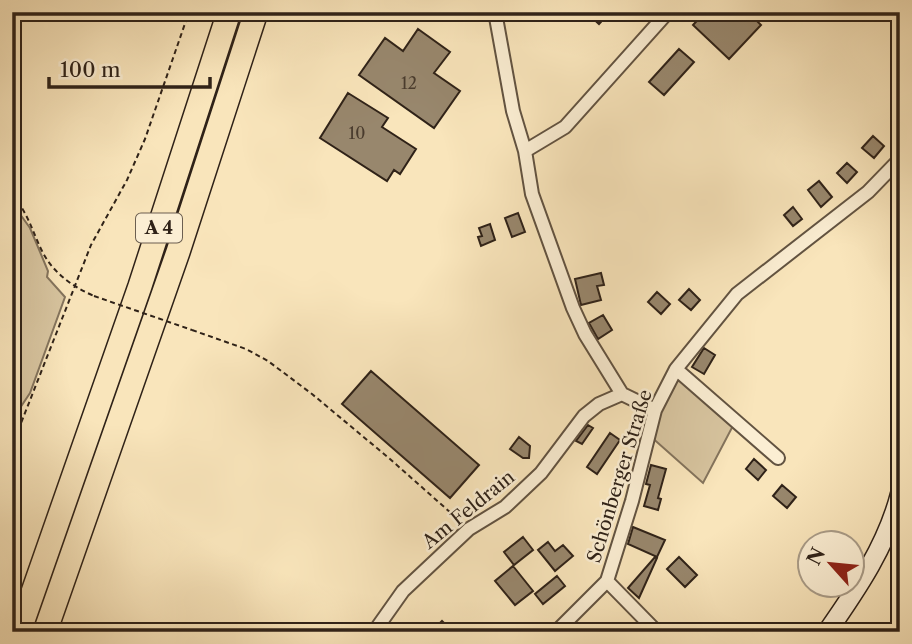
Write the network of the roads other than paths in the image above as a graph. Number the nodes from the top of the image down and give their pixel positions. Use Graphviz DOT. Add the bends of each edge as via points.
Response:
graph roads {
  1 [pos="229,12"];
  2 [pos="256,12"];
  3 [pos="495,12"];
  4 [pos="668,12"];
  5 [pos="525,151"];
  6 [pos="900,159"];
  7 [pos="676,369"];
  8 [pos="622,394"];
  9 [pos="655,410"];
  10 [pos="778,458"];
  11 [pos="899,500"];
  12 [pos="607,581"];
  13 [pos="19,632"];
  14 [pos="45,632"];
  15 [pos="374,632"];
  16 [pos="556,632"];
  17 [pos="657,632"];
  18 [pos="827,632"];
  1 -- 13 [label="highway, A 4" via="140,286"];
  2 -- 14 [label="highway, A 4"];
  3 -- 5 [label="street"];
  4 -- 5 [label="street" via="565,127"];
  5 -- 8 [label="street" via="532,194 573,308"];
  6 -- 7 [label="street, Schönberger Straße" via="868,192 737,294"];
  7 -- 9 [label="street, Schönberger Straße"];
  7 -- 10 [label="street"];
  8 -- 9 [label="street"];
  8 -- 15 [label="street, Am Feldrain" via="584,416 541,473 505,507 469,529 403,591"];
  9 -- 12 [label="street, Schönberger Straße"];
  11 -- 18 [label="street" via="861,585"];
  12 -- 16 [label="street, Schönberger Straße"];
  12 -- 17 [label="street"];
}
